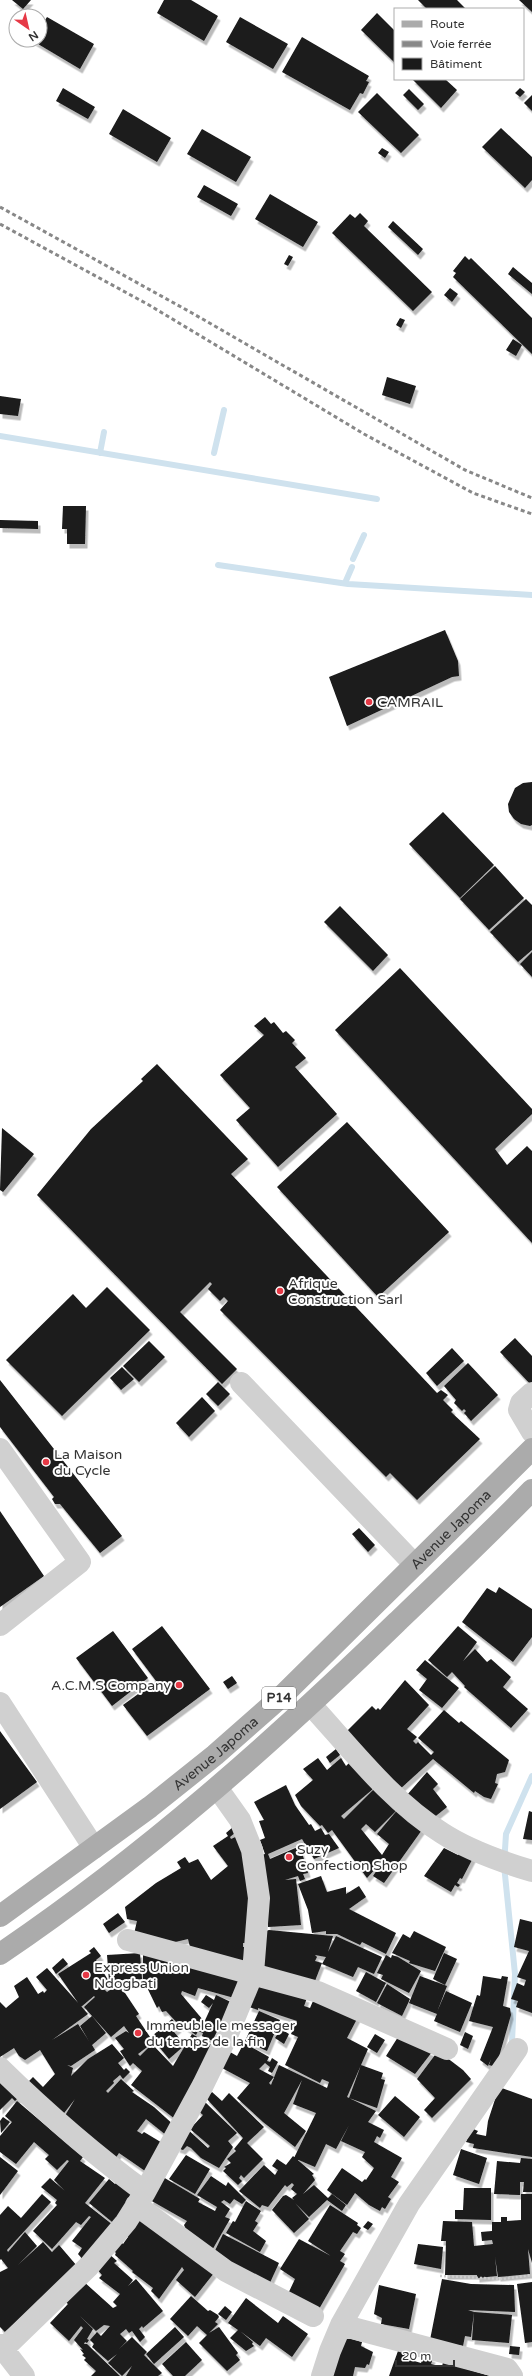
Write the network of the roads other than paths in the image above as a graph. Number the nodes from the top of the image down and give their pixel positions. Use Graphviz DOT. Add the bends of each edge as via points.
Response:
graph roads {
  1 [pos="241,1383"];
  2 [pos="532,1393"];
  3 [pos="532,1432"];
  4 [pos="0,1449"];
  5 [pos="528,1463"];
  6 [pos="532,1490"];
  7 [pos="415,1565"];
  8 [pos="0,1625"];
  9 [pos="0,1703"];
  10 [pos="311,1705"];
  11 [pos="218,1789"];
  12 [pos="94,1848"];
  13 [pos="532,1871"];
  14 [pos="0,1916"];
  15 [pos="128,1940"];
  16 [pos="0,1954"];
  17 [pos="253,1973"];
  18 [pos="447,2049"];
  19 [pos="516,2049"];
  20 [pos="0,2068"];
  21 [pos="141,2199"];
  22 [pos="313,2316"];
  23 [pos="341,2325"];
  24 [pos="1,2349"];
  25 [pos="24,2376"];
  26 [pos="322,2376"];
  27 [pos="512,2376"];
  1 -- 7 [label="street"];
  2 -- 3 [label="street" via="521,1404 519,1410"];
  4 -- 8 [label="street" via="80,1562"];
  5 -- 7 [label="main road, Avenue Japoma / P14"];
  6 -- 10 [label="main road, Avenue Japoma / P14"];
  7 -- 12 [label="main road, Avenue Japoma / P14" via="282,1696 215,1755"];
  9 -- 12 [label="street"];
  10 -- 11 [label="main road, Avenue Japoma / P14"];
  10 -- 13 [label="street" via="391,1792 415,1814 443,1834 488,1855"];
  11 -- 16 [label="main road, Avenue Japoma / P14" via="119,1868"];
  11 -- 17 [label="street" via="240,1820 252,1850 259,1898"];
  12 -- 14 [label="main road, Avenue Japoma / P14"];
  15 -- 17 [label="street"];
  17 -- 18 [label="street" via="318,1992"];
  17 -- 21 [label="street" via="203,2085"];
  19 -- 23 [label="street" via="409,2204"];
  20 -- 21 [label="street"];
  21 -- 22 [label="street" via="226,2271"];
  21 -- 24 [label="street" via="126,2222 89,2266"];
  23 -- 26 [label="street"];
  23 -- 27 [label="street" via="507,2369"];
  24 -- 25 [label="street"];
}
